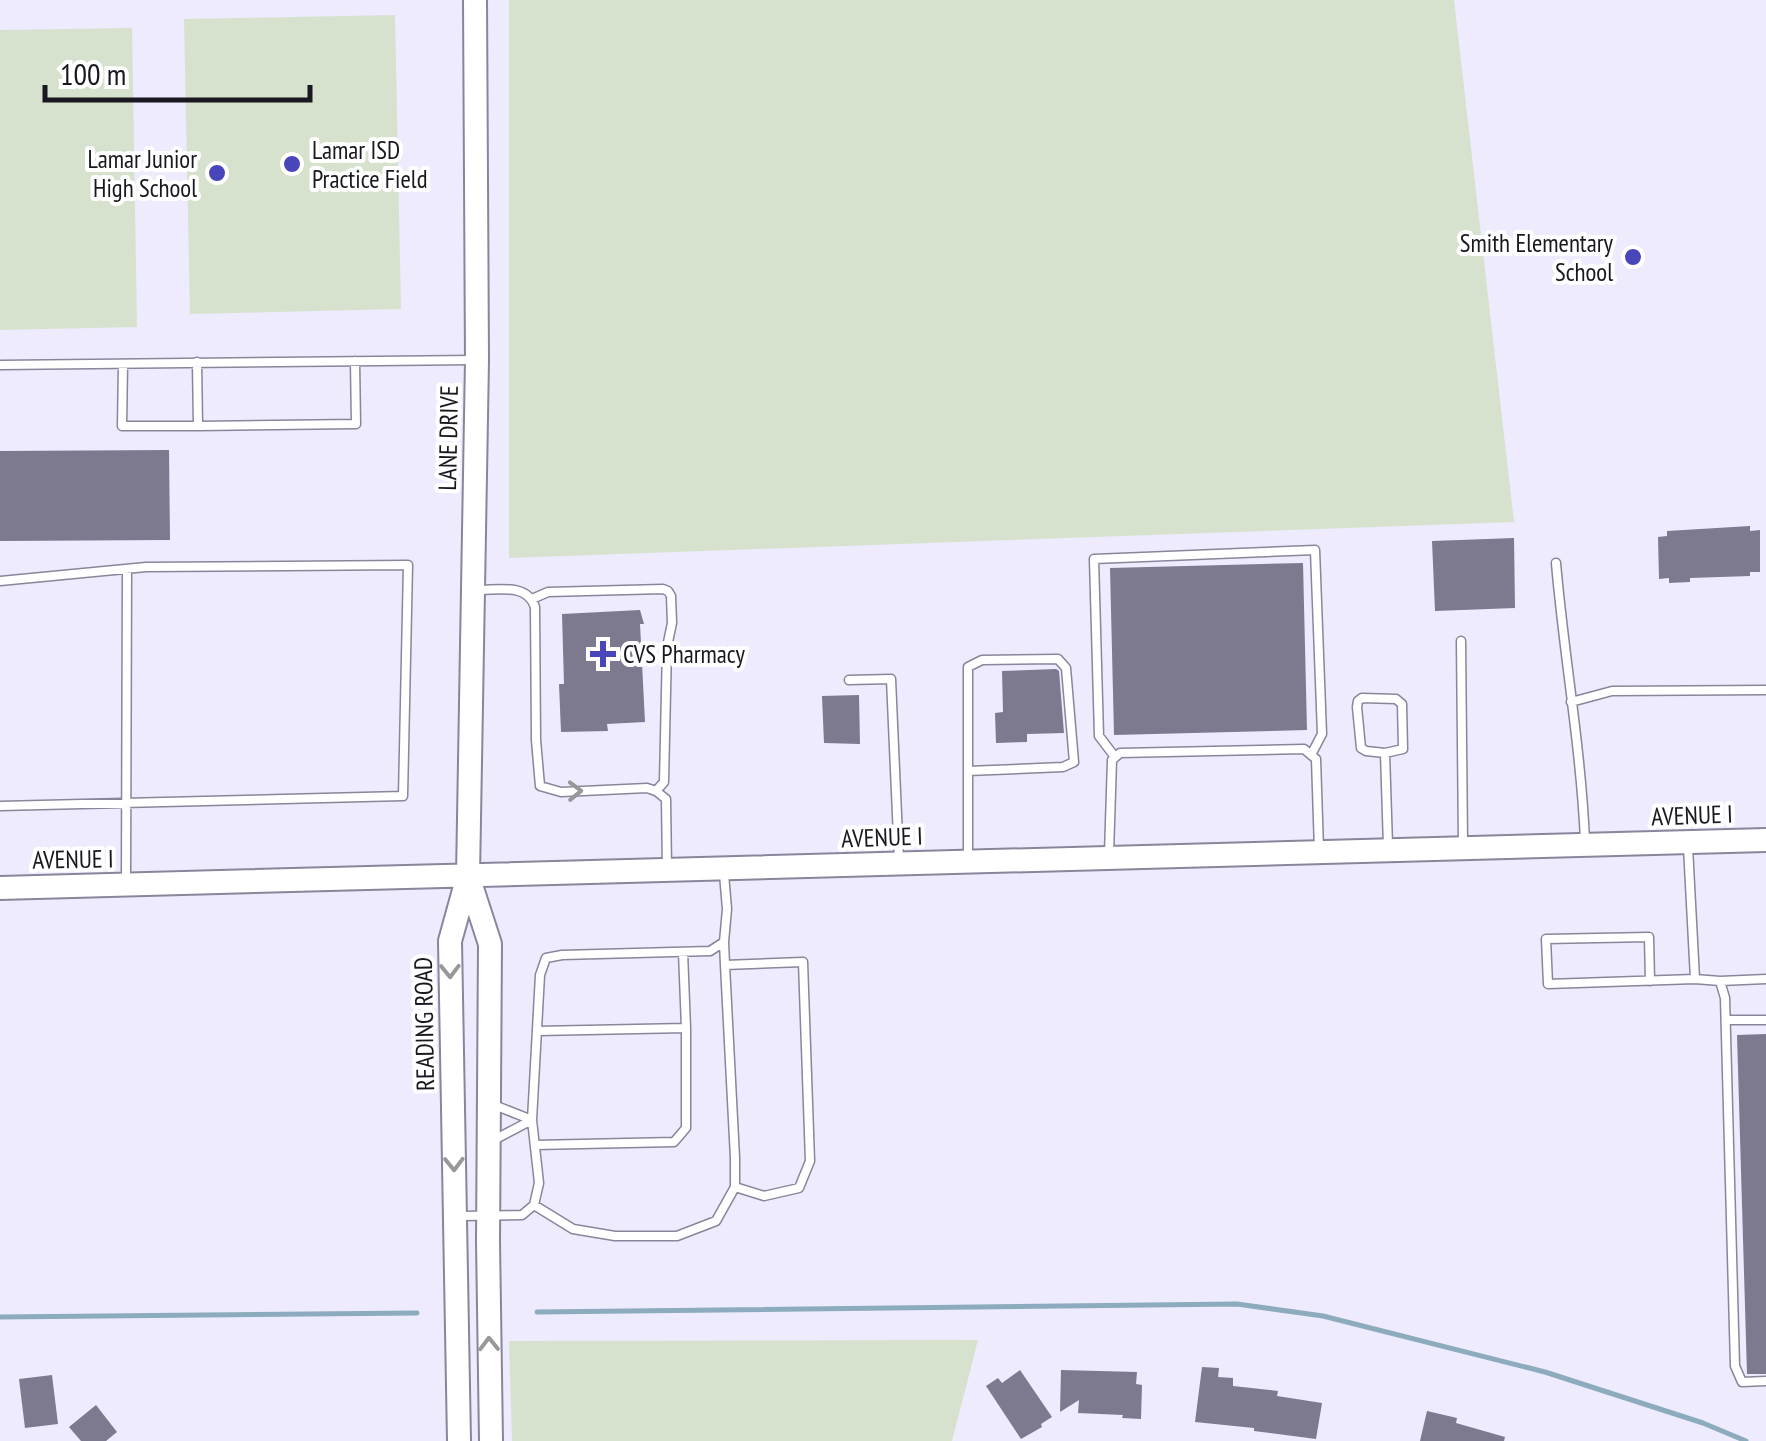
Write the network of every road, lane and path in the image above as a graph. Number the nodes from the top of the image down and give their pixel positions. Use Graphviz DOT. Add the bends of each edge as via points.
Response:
graph roads {
  1 [pos="476,0"];
  2 [pos="477,360"];
  3 [pos="355,361"];
  4 [pos="197,362"];
  5 [pos="123,364"];
  6 [pos="0,365"];
  7 [pos="198,426"];
  8 [pos="1556,563"];
  9 [pos="127,569"];
  10 [pos="0,581"];
  11 [pos="473,590"];
  12 [pos="532,599"];
  13 [pos="1461,641"];
  14 [pos="849,680"];
  15 [pos="1766,690"];
  16 [pos="1572,702"];
  17 [pos="1385,753"];
  18 [pos="1312,755"];
  19 [pos="1115,757"];
  20 [pos="968,772"];
  21 [pos="656,791"];
  22 [pos="126,804"];
  23 [pos="0,806"];
  24 [pos="1766,840"];
  25 [pos="1688,842"];
  26 [pos="1585,845"];
  27 [pos="1464,849"];
  28 [pos="1388,851"];
  29 [pos="1318,852"];
  30 [pos="1109,858"];
  31 [pos="968,862"];
  32 [pos="899,864"];
  33 [pos="724,869"];
  34 [pos="667,871"];
  35 [pos="468,876"];
  36 [pos="126,885"];
  37 [pos="0,888"];
  38 [pos="724,942"];
  39 [pos="684,952"];
  40 [pos="724,965"];
  41 [pos="1695,979"];
  42 [pos="1766,979"];
  43 [pos="1650,981"];
  44 [pos="1720,981"];
  45 [pos="1726,1020"];
  46 [pos="1766,1020"];
  47 [pos="686,1028"];
  48 [pos="537,1031"];
  49 [pos="489,1103"];
  50 [pos="532,1120"];
  51 [pos="488,1143"];
  52 [pos="535,1145"];
  53 [pos="735,1187"];
  54 [pos="534,1205"];
  55 [pos="455,1216"];
  56 [pos="488,1216"];
  57 [pos="1766,1381"];
  58 [pos="460,1441"];
  59 [pos="491,1441"];
  1 -- 2 [label="main road, LANE DRIVE"];
  2 -- 3 [label="lane"];
  2 -- 11 [label="main road, LANE DRIVE"];
  3 -- 4 [label="lane"];
  3 -- 7 [label="lane" via="356,424"];
  4 -- 5 [label="lane"];
  4 -- 7 [label="lane"];
  5 -- 6 [label="lane"];
  5 -- 7 [label="lane" via="122,426"];
  8 -- 16 [label="lane"];
  9 -- 10 [label="lane"];
  9 -- 22 [label="lane"];
  9 -- 22 [label="lane" via="408,565 403,796"];
  11 -- 12 [label="lane" via="516,590"];
  11 -- 35 [label="main road, LANE DRIVE"];
  12 -- 21 [label="lane, one-way" via="540,786 562,792"];
  12 -- 21 [label="lane" via="548,592 668,591 666,762"];
  13 -- 27 [label="lane"];
  14 -- 32 [label="lane" via="891,679"];
  15 -- 16 [label="lane" via="1612,691"];
  16 -- 26 [label="lane"];
  17 -- 17 [label="lane" via="1361,748 1362,698 1396,698 1402,704 1403,749"];
  17 -- 28 [label="lane"];
  18 -- 19 [label="lane" via="1304,749"];
  18 -- 19 [label="lane" via="1322,734 1315,550 1094,559 1099,736"];
  18 -- 29 [label="lane"];
  19 -- 30 [label="lane"];
  20 -- 20 [label="lane" via="968,668 982,660 1058,659 1066,668 1074,762"];
  20 -- 31 [label="lane"];
  21 -- 34 [label="lane" via="666,800"];
  22 -- 23 [label="lane"];
  22 -- 36 [label="lane"];
  24 -- 25 [label="main road, AVENUE I"];
  25 -- 26 [label="main road, AVENUE I"];
  25 -- 41 [label="lane"];
  26 -- 27 [label="main road, AVENUE I"];
  27 -- 28 [label="main road, AVENUE I"];
  28 -- 29 [label="main road, AVENUE I"];
  29 -- 30 [label="main road, AVENUE I"];
  30 -- 31 [label="main road, AVENUE I"];
  31 -- 32 [label="main road, AVENUE I"];
  32 -- 33 [label="main road, AVENUE I"];
  33 -- 34 [label="main road, AVENUE I"];
  33 -- 38 [label="lane"];
  34 -- 35 [label="main road, AVENUE I"];
  35 -- 36 [label="main road, AVENUE I"];
  35 -- 49 [label="main road" via="490,944"];
  35 -- 55 [label="main road, READING ROAD, one-way" via="450,941"];
  36 -- 37 [label="main road, AVENUE I"];
  38 -- 39 [label="lane" via="710,951"];
  38 -- 40 [label="lane"];
  39 -- 47 [label="lane"];
  39 -- 48 [label="lane" via="546,958"];
  40 -- 53 [label="lane"];
  40 -- 53 [label="lane" via="803,962 810,1161 799,1188 764,1196"];
  41 -- 43 [label="lane"];
  41 -- 44 [label="lane"];
  42 -- 44 [label="lane"];
  43 -- 43 [label="lane" via="1548,984 1546,939 1648,937"];
  44 -- 45 [label="lane"];
  45 -- 46 [label="lane"];
  45 -- 57 [label="lane" via="1735,1366 1742,1382"];
  47 -- 48 [label="lane"];
  47 -- 52 [label="lane" via="686,1128 674,1142"];
  48 -- 50 [label="lane"];
  49 -- 50 [label="lane"];
  49 -- 51 [label="main road"];
  50 -- 51 [label="lane"];
  50 -- 52 [label="lane"];
  51 -- 56 [label="main road"];
  52 -- 54 [label="lane"];
  53 -- 54 [label="lane" via="716,1221 677,1236 573,1229"];
  54 -- 56 [label="lane" via="522,1215"];
  55 -- 56 [label="lane"];
  55 -- 58 [label="main road, READING ROAD"];
  59 -- 56 [label="main road, one-way"];
}
